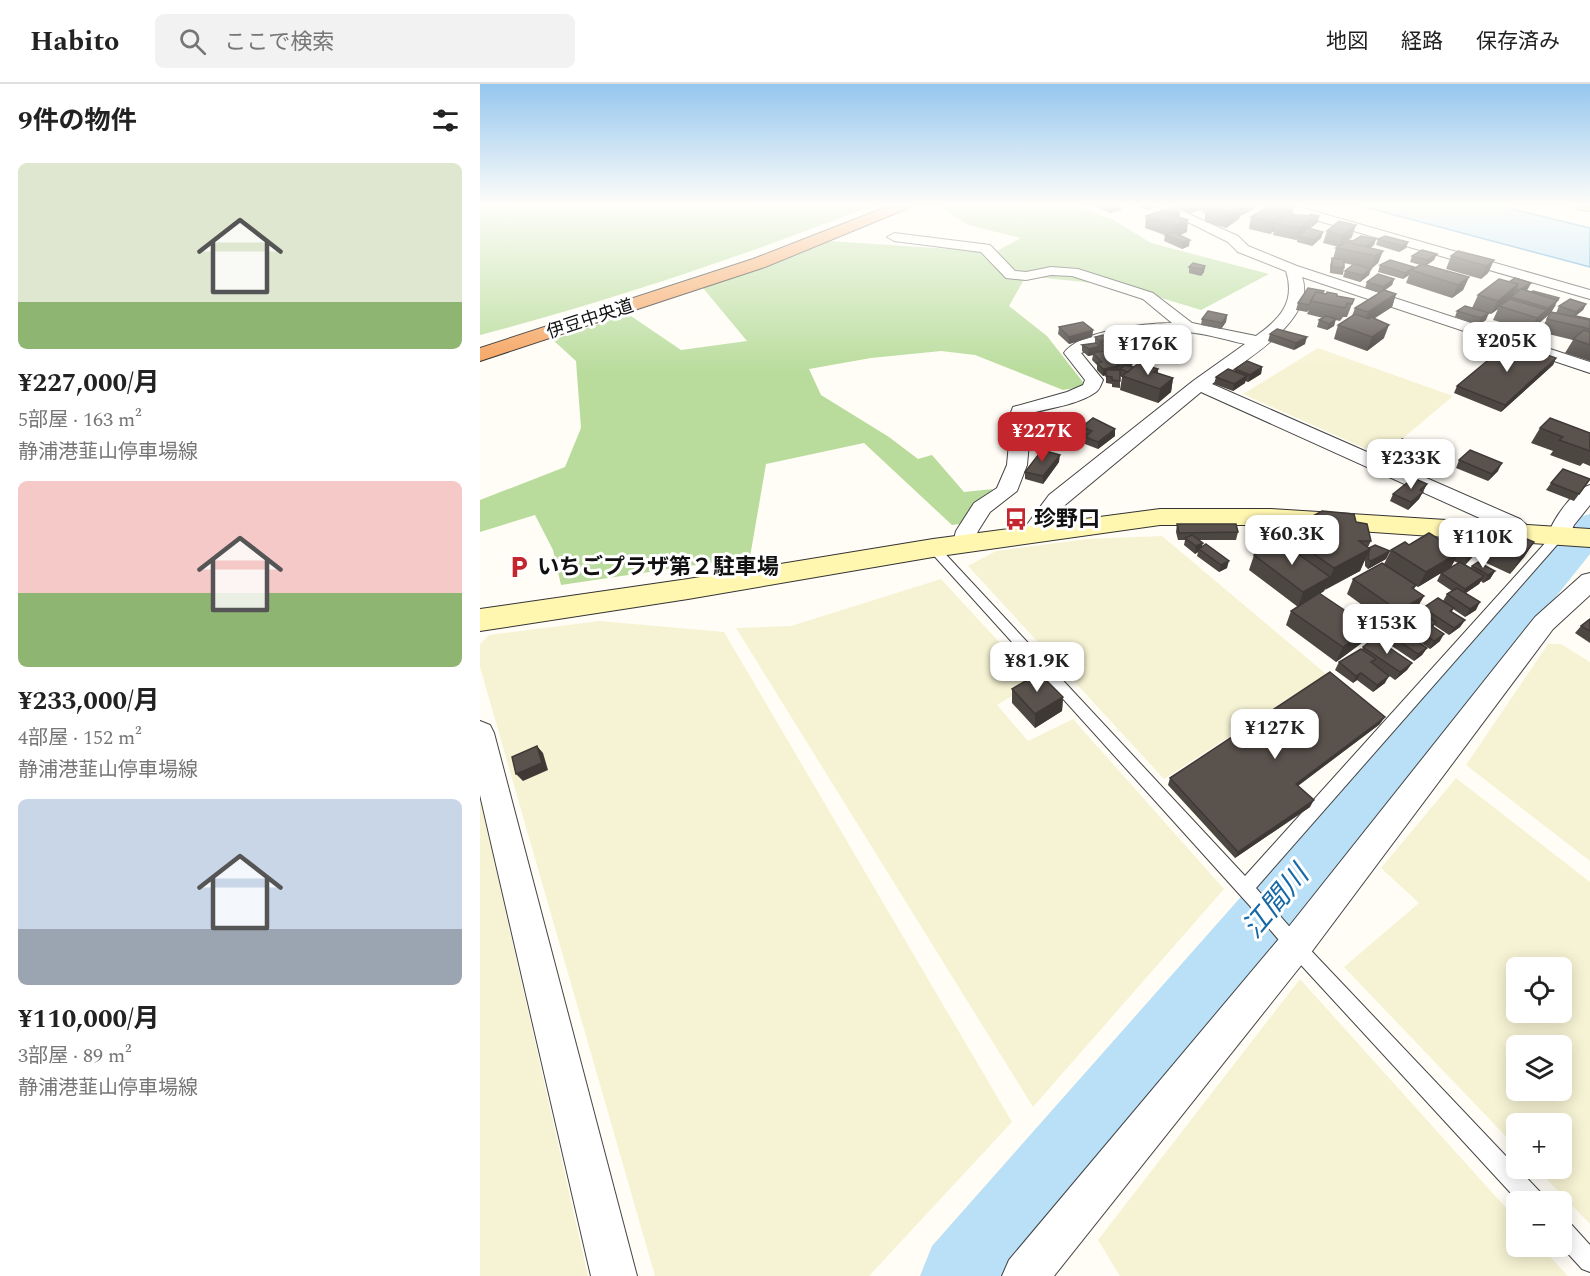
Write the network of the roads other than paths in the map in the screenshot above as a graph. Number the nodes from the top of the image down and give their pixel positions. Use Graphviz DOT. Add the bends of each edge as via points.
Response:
graph roads {
  1 [pos="749,262"];
  2 [pos="762,262"];
  3 [pos="997,262"];
  4 [pos="1274,262"];
  5 [pos="1475,262"];
  6 [pos="1292,269"];
  7 [pos="1550,283"];
  8 [pos="1590,295"];
  9 [pos="1590,309"];
  10 [pos="1188,327"];
  11 [pos="1259,342"];
  12 [pos="480,349"];
  13 [pos="480,355"];
  14 [pos="1590,368"];
  15 [pos="1199,385"];
  16 [pos="1590,491"];
  17 [pos="1524,533"];
  18 [pos="1031,534"];
  19 [pos="1560,536"];
  20 [pos="1590,538"];
  21 [pos="964,543"];
  22 [pos="933,548"];
  23 [pos="1590,581"];
  24 [pos="480,620"];
  25 [pos="480,733"];
  26 [pos="1251,894"];
  27 [pos="1288,937"];
  28 [pos="1524,1191"];
  29 [pos="1572,1242"];
  30 [pos="1590,1262"];
  31 [pos="614,1276"];
  32 [pos="1025,1276"];
  1 -- 12 [label="highway, 伊豆中央道"];
  2 -- 13 [label="highway, 伊豆中央道"];
  3 -- 10 [label="street" via="1011,275 1073,272 1148,296"];
  4 -- 6 [label="street"];
  5 -- 7 [label="street"];
  6 -- 11 [label="street" via="1298,286 1297,299 1277,329"];
  6 -- 14 [label="street"];
  7 -- 8 [label="street"];
  7 -- 9 [label="street"];
  10 -- 11 [label="street"];
  10 -- 21 [label="street" via="1116,334 1075,349 1072,352 1094,380 1091,388 1020,411 1014,474 1006,491 982,508"];
  11 -- 15 [label="street"];
  15 -- 17 [label="street" via="1512,524"];
  15 -- 18 [label="street" via="1056,500"];
  16 -- 19 [label="street" via="1563,523"];
  17 -- 18 [label="main road" via="1260,517 1160,518"];
  17 -- 19 [label="main road"];
  18 -- 21 [label="main road"];
  19 -- 20 [label="main road"];
  19 -- 26 [label="lane"];
  21 -- 22 [label="main road"];
  22 -- 24 [label="main road"];
  22 -- 26 [label="lane"];
  23 -- 27 [label="street" via="1545,623"];
  25 -- 31 [label="street"];
  26 -- 27 [label="lane"];
  27 -- 28 [label="lane"];
  27 -- 32 [label="street"];
  29 -- 30 [label="lane"];
}
